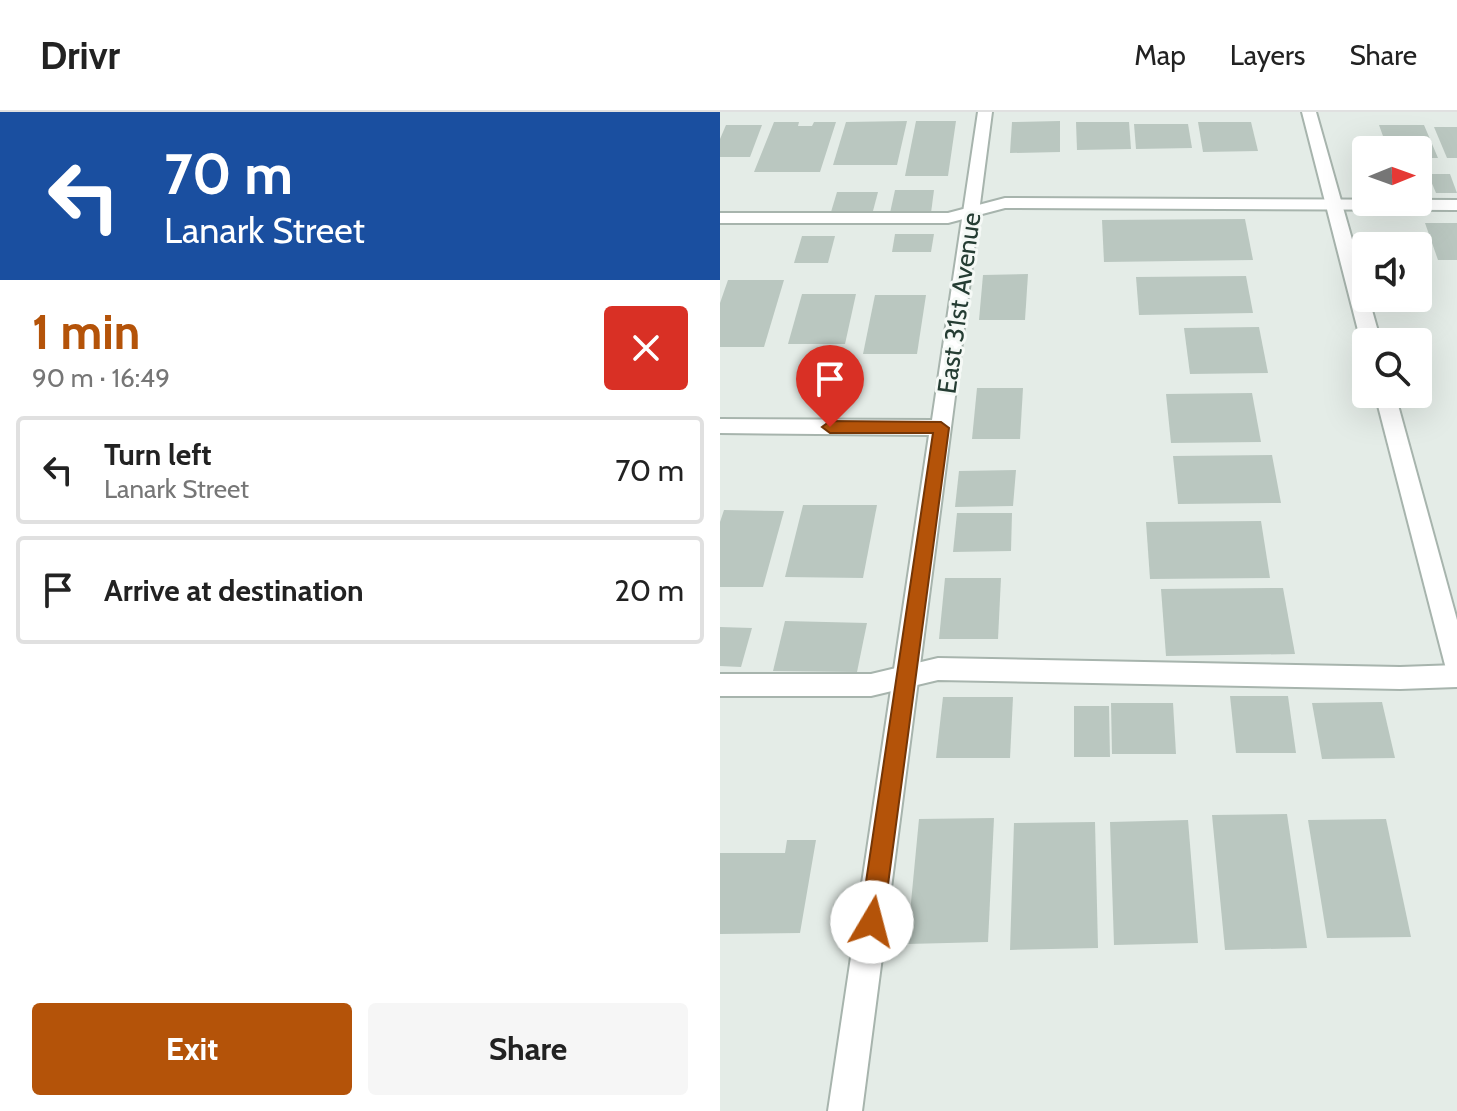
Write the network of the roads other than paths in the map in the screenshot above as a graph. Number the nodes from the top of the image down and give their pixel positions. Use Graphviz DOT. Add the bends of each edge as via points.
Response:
graph roads {
  1 [pos="985,112"];
  2 [pos="1309,112"];
  3 [pos="1457,205"];
  4 [pos="1334,206"];
  5 [pos="972,212"];
  6 [pos="720,218"];
  7 [pos="1367,328"];
  8 [pos="1389,408"];
  9 [pos="720,426"];
  10 [pos="941,428"];
  11 [pos="1457,665"];
  12 [pos="1457,676"];
  13 [pos="906,677"];
  14 [pos="720,685"];
  15 [pos="845,1111"];
  1 -- 5 [label="street, East 31st Avenue"];
  2 -- 4 [label="street"];
  3 -- 4 [label="street"];
  4 -- 5 [label="street" via="1005,203"];
  4 -- 7 [label="street"];
  5 -- 6 [label="street" via="948,218"];
  5 -- 10 [label="street, East 31st Avenue"];
  8 -- 11 [label="street"];
  9 -- 10 [label="street"];
  10 -- 13 [label="street, East 31st Avenue"];
  12 -- 13 [label="street" via="938,669"];
  13 -- 14 [label="street" via="871,685"];
  13 -- 15 [label="street, East 31st Avenue"];
}
